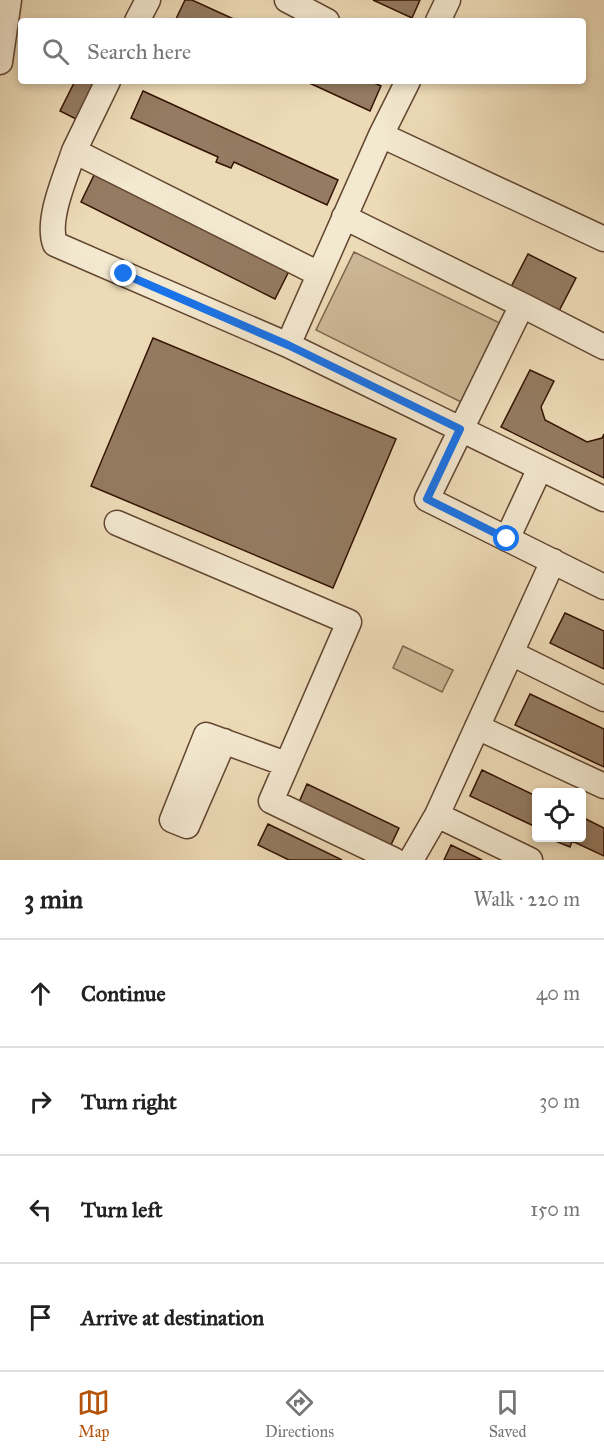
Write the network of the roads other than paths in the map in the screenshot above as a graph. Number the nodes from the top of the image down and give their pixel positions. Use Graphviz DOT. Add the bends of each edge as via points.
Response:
graph roads {
  1 [pos="9,0"];
  2 [pos="147,0"];
  3 [pos="287,0"];
  4 [pos="448,0"];
  5 [pos="138,18"];
  6 [pos="321,18"];
  7 [pos="439,18"];
  8 [pos="0,62"];
  9 [pos="107,84"];
  10 [pos="406,84"];
  11 [pos="381,135"];
  12 [pos="74,151"];
  13 [pos="344,217"];
  14 [pos="604,239"];
  15 [pos="319,274"];
  16 [pos="522,305"];
  17 [pos="288,345"];
  18 [pos="604,347"];
  19 [pos="460,429"];
  20 [pos="540,468"];
  21 [pos="604,499"];
  22 [pos="117,523"];
  23 [pos="507,539"];
  24 [pos="553,561"];
  25 [pos="604,587"];
  26 [pos="511,653"];
  27 [pos="604,699"];
  28 [pos="477,727"];
  29 [pos="286,764"];
  30 [pos="604,786"];
  31 [pos="194,787"];
  32 [pos="437,815"];
  33 [pos="393,860"];
  34 [pos="411,860"];
  35 [pos="530,860"];
  1 -- 8 [label="lane"];
  2 -- 5 [label="lane"];
  3 -- 6 [label="lane"];
  4 -- 7 [label="lane"];
  9 -- 12 [label="lane"];
  10 -- 11 [label="lane"];
  11 -- 13 [label="lane"];
  11 -- 14 [label="lane"];
  12 -- 15 [label="lane"];
  12 -- 17 [label="lane" via="51,232 55,244"];
  13 -- 15 [label="lane"];
  13 -- 16 [label="lane"];
  15 -- 17 [label="lane"];
  16 -- 18 [label="lane"];
  16 -- 19 [label="lane"];
  17 -- 19 [label="lane"];
  19 -- 20 [label="lane"];
  19 -- 23 [label="lane" via="427,499"];
  20 -- 21 [label="lane"];
  20 -- 23 [label="lane"];
  22 -- 29 [label="lane" via="349,622"];
  23 -- 24 [label="lane"];
  24 -- 25 [label="lane"];
  24 -- 26 [label="lane"];
  26 -- 27 [label="lane"];
  26 -- 28 [label="lane"];
  28 -- 30 [label="lane"];
  28 -- 32 [label="lane"];
  29 -- 31 [label="lane" via="206,735"];
  29 -- 33 [label="lane" via="270,801"];
  32 -- 34 [label="lane"];
  32 -- 35 [label="lane"];
}
